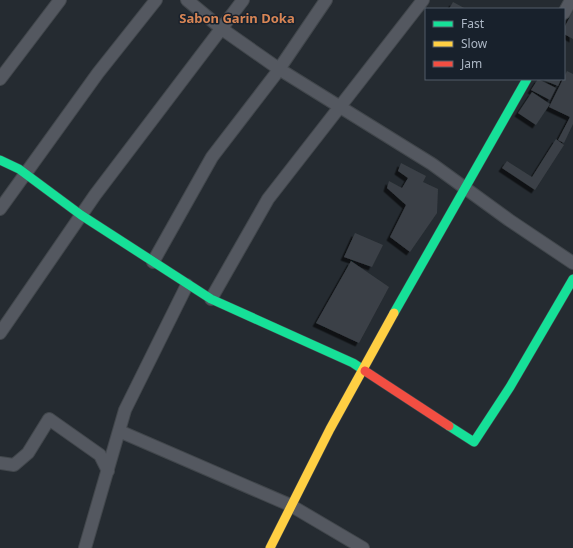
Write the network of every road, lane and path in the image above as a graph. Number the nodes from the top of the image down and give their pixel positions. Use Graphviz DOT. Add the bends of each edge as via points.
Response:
graph roads {
  1 [pos="60,0"];
  2 [pos="156,0"];
  3 [pos="187,0"];
  4 [pos="244,0"];
  5 [pos="326,0"];
  6 [pos="422,0"];
  7 [pos="571,0"];
  8 [pos="565,11"];
  9 [pos="222,29"];
  10 [pos="279,69"];
  11 [pos="0,79"];
  12 [pos="526,80"];
  13 [pos="340,106"];
  14 [pos="0,160"];
  15 [pos="26,174"];
  16 [pos="466,189"];
  17 [pos="0,209"];
  18 [pos="81,216"];
  19 [pos="154,262"];
  20 [pos="573,264"];
  21 [pos="573,279"];
  22 [pos="187,285"];
  23 [pos="211,299"];
  24 [pos="0,333"];
  25 [pos="362,369"];
  26 [pos="119,431"];
  27 [pos="0,463"];
  28 [pos="108,471"];
  29 [pos="290,505"];
  30 [pos="85,548"];
  31 [pos="270,548"];
  32 [pos="363,548"];
  1 -- 11 [label="street"];
  2 -- 15 [label="street" via="98,73"];
  3 -- 9 [label="street"];
  4 -- 9 [label="street"];
  5 -- 10 [label="street"];
  6 -- 13 [label="street"];
  7 -- 8 [label="street"];
  9 -- 10 [label="street"];
  9 -- 18 [label="street"];
  10 -- 13 [label="street"];
  10 -- 19 [label="street" via="212,157"];
  12 -- 16 [label="street"];
  13 -- 16 [label="street" via="432,164"];
  13 -- 23 [label="street" via="268,199"];
  14 -- 15 [label="street"];
  15 -- 17 [label="street"];
  15 -- 18 [label="street"];
  16 -- 20 [label="street"];
  16 -- 25 [label="street"];
  18 -- 19 [label="street"];
  18 -- 24 [label="street"];
  19 -- 22 [label="street"];
  21 -- 25 [label="street" via="510,387 474,442"];
  22 -- 23 [label="street"];
  22 -- 26 [label="street" via="125,410"];
  23 -- 25 [label="street"];
  25 -- 29 [label="street"];
  26 -- 28 [label="street"];
  26 -- 29 [label="street"];
  27 -- 28 [label="street" via="14,465 28,453 49,419 100,455"];
  28 -- 30 [label="street"];
  29 -- 31 [label="street"];
  29 -- 32 [label="street"];
}
